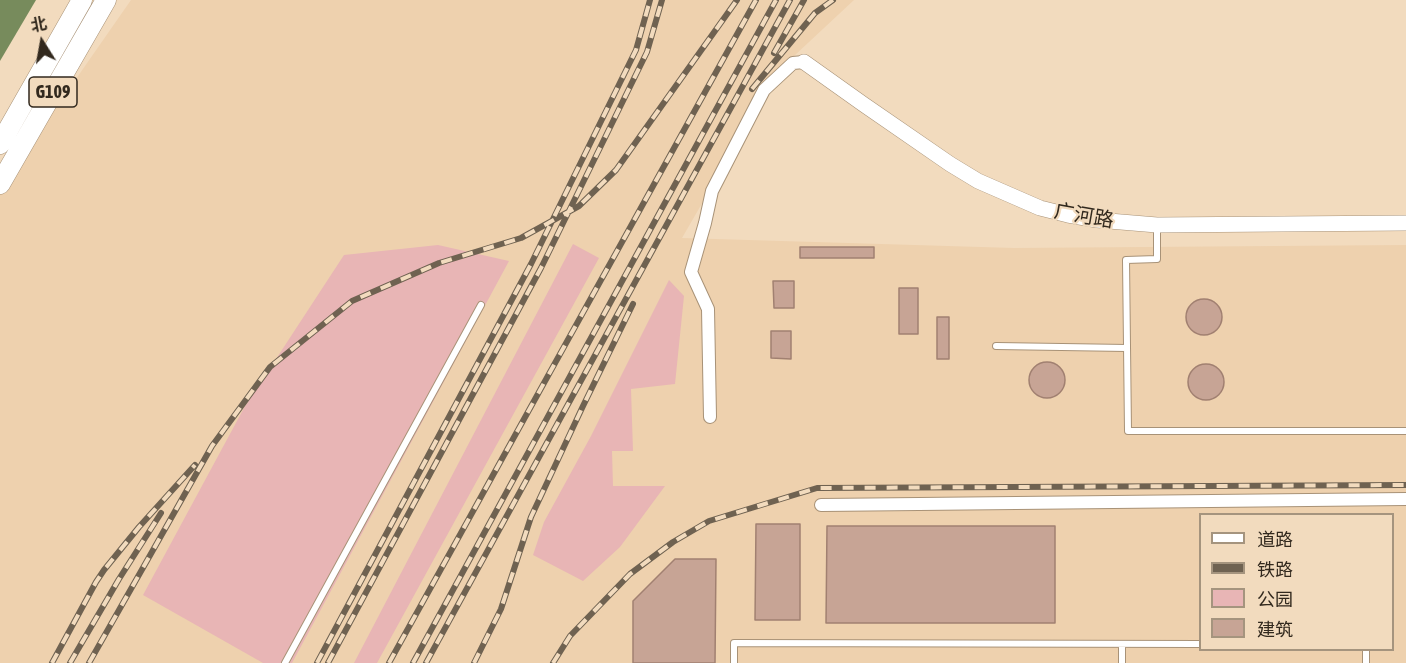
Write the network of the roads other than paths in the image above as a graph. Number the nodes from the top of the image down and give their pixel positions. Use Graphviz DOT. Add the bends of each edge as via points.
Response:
graph roads {
  1 [pos="82,0"];
  2 [pos="106,0"];
  3 [pos="804,62"];
  4 [pos="0,144"];
  5 [pos="0,184"];
  6 [pos="1406,223"];
  7 [pos="1157,225"];
  8 [pos="481,305"];
  9 [pos="996,346"];
  10 [pos="1127,348"];
  11 [pos="710,417"];
  12 [pos="1406,431"];
  13 [pos="1406,499"];
  14 [pos="821,505"];
  15 [pos="1122,644"];
  16 [pos="1199,644"];
  17 [pos="285,663"];
  18 [pos="734,663"];
  19 [pos="1122,663"];
  1 -- 4 [label="highway, G109"];
  2 -- 5 [label="highway, G109"];
  3 -- 7 [label="street, 广河路" via="978,181 1040,208 1068,215"];
  3 -- 11 [label="street" via="793,63 764,90 712,191 691,272 708,309"];
  6 -- 7 [label="street, 广河路"];
  7 -- 10 [label="lane" via="1157,259 1126,260"];
  8 -- 17 [label="lane"];
  9 -- 10 [label="lane"];
  10 -- 12 [label="lane" via="1128,431"];
  13 -- 14 [label="street"];
  15 -- 16 [label="lane"];
  15 -- 18 [label="lane" via="734,643"];
  15 -- 19 [label="lane"];
}
